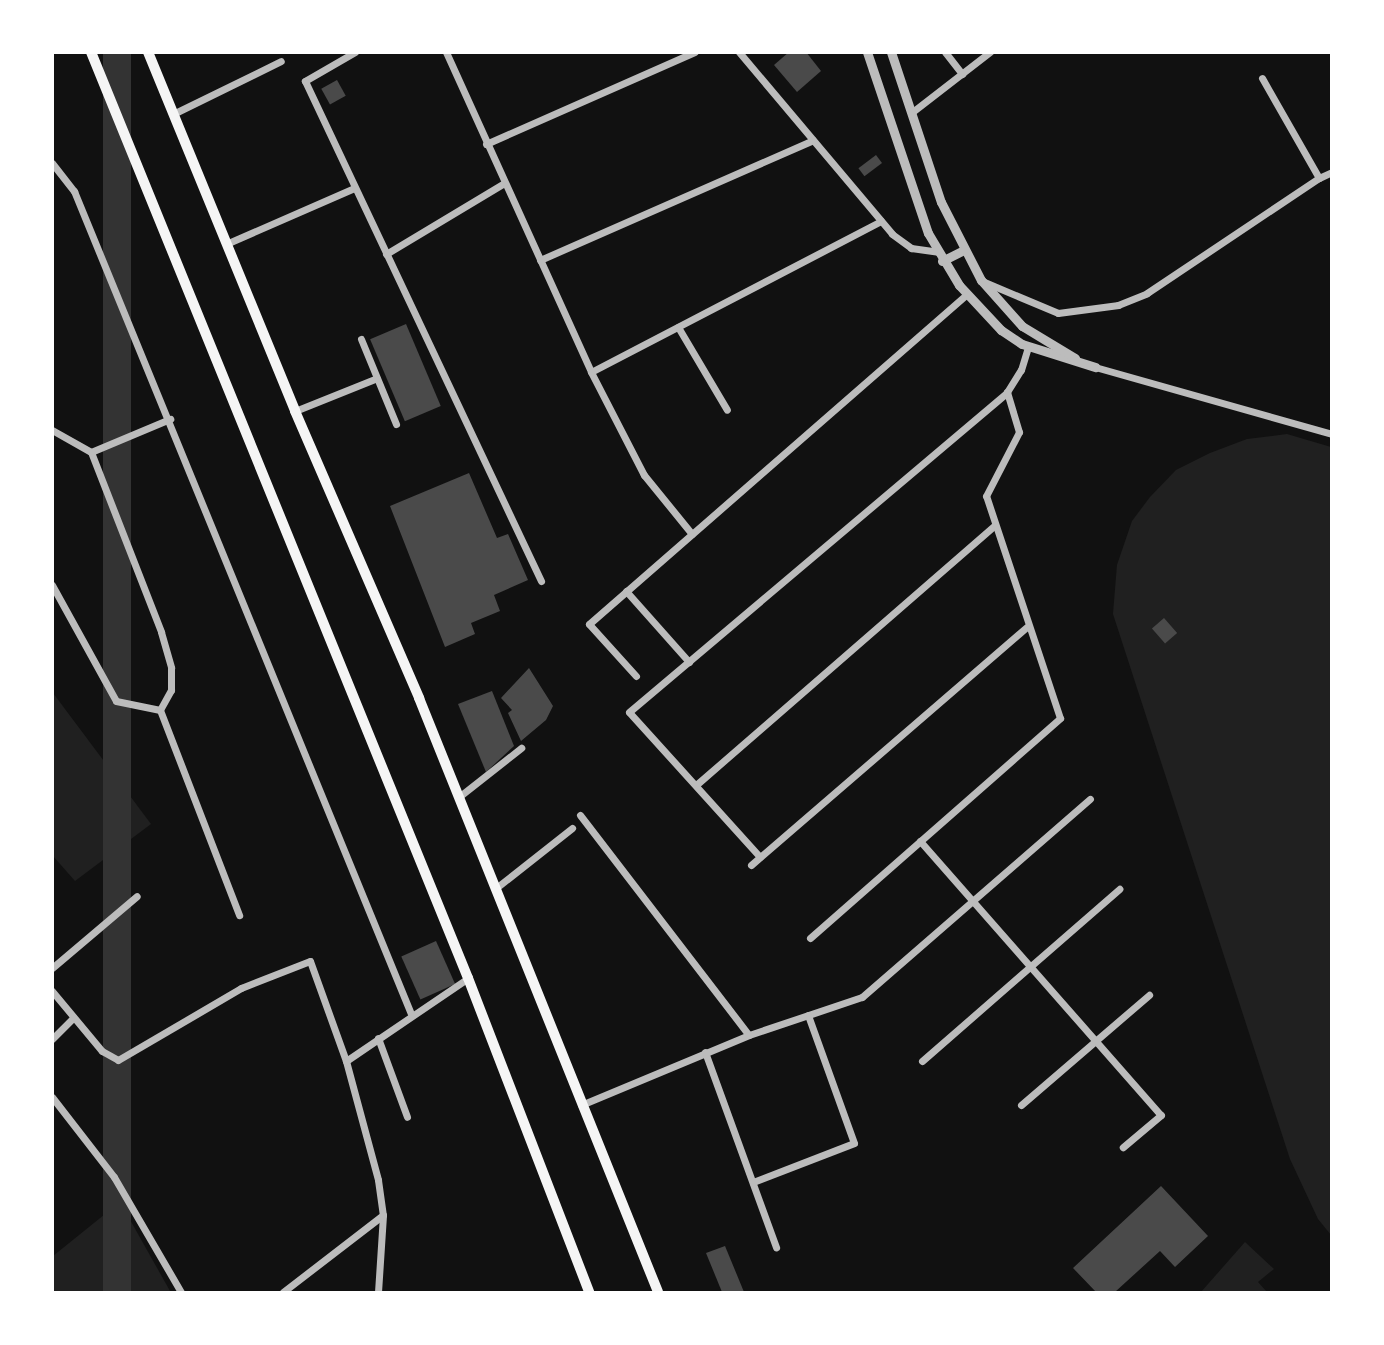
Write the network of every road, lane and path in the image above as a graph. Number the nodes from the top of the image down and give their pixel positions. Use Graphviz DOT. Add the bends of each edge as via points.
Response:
graph roads {
  1 [pos="91,52"];
  2 [pos="148,52"];
  3 [pos="355,52"];
  4 [pos="446,52"];
  5 [pos="695,52"];
  6 [pos="739,52"];
  7 [pos="867,52"];
  8 [pos="891,52"];
  9 [pos="945,52"];
  10 [pos="990,52"];
  11 [pos="281,61"];
  12 [pos="962,74"];
  13 [pos="1262,78"];
  14 [pos="911,113"];
  15 [pos="173,114"];
  16 [pos="813,140"];
  17 [pos="486,144"];
  18 [pos="52,163"];
  19 [pos="1332,172"];
  20 [pos="1319,178"];
  21 [pos="504,183"];
  22 [pos="354,188"];
  23 [pos="881,221"];
  24 [pos="226,244"];
  25 [pos="964,250"];
  26 [pos="386,254"];
  27 [pos="940,257"];
  28 [pos="540,260"];
  29 [pos="981,280"];
  30 [pos="967,295"];
  31 [pos="678,327"];
  32 [pos="361,339"];
  33 [pos="1028,347"];
  34 [pos="1095,368"];
  35 [pos="591,372"];
  36 [pos="377,378"];
  37 [pos="1007,392"];
  38 [pos="727,410"];
  39 [pos="295,411"];
  40 [pos="170,419"];
  41 [pos="396,424"];
  42 [pos="52,430"];
  43 [pos="1332,434"];
  44 [pos="91,452"];
  45 [pos="995,525"];
  46 [pos="692,534"];
  47 [pos="541,581"];
  48 [pos="52,585"];
  49 [pos="626,591"];
  50 [pos="1027,627"];
  51 [pos="689,662"];
  52 [pos="636,676"];
  53 [pos="160,710"];
  54 [pos="521,748"];
  55 [pos="696,785"];
  56 [pos="460,796"];
  57 [pos="1090,799"];
  58 [pos="580,815"];
  59 [pos="572,828"];
  60 [pos="920,841"];
  61 [pos="760,857"];
  62 [pos="751,865"];
  63 [pos="496,888"];
  64 [pos="1119,889"];
  65 [pos="137,896"];
  66 [pos="972,901"];
  67 [pos="239,915"];
  68 [pos="810,938"];
  69 [pos="1030,966"];
  70 [pos="52,968"];
  71 [pos="468,978"];
  72 [pos="52,991"];
  73 [pos="1149,995"];
  74 [pos="411,1014"];
  75 [pos="808,1015"];
  76 [pos="73,1018"];
  77 [pos="750,1035"];
  78 [pos="378,1038"];
  79 [pos="52,1039"];
  80 [pos="1096,1041"];
  81 [pos="705,1052"];
  82 [pos="922,1060"];
  83 [pos="346,1061"];
  84 [pos="52,1097"];
  85 [pos="581,1105"];
  86 [pos="1021,1105"];
  87 [pos="407,1117"];
  88 [pos="1123,1147"];
  89 [pos="754,1182"];
  90 [pos="383,1215"];
  91 [pos="776,1247"];
  92 [pos="181,1293"];
  93 [pos="283,1293"];
  94 [pos="378,1293"];
  95 [pos="589,1293"];
  96 [pos="658,1293"];
  1 -- 71 [label="main road"];
  2 -- 15 [label="main road"];
  3 -- 22 [label="street" via="305,81"];
  4 -- 17 [label="street"];
  5 -- 17 [label="street"];
  6 -- 16 [label="street"];
  7 -- 27 [label="street"];
  8 -- 14 [label="street"];
  9 -- 12 [label="street"];
  10 -- 12 [label="street"];
  11 -- 15 [label="street"];
  12 -- 14 [label="street"];
  13 -- 20 [label="street"];
  14 -- 25 [label="street" via="938,193"];
  15 -- 24 [label="main road"];
  16 -- 23 [label="street"];
  16 -- 28 [label="street"];
  17 -- 21 [label="street"];
  18 -- 40 [label="street" via="75,191"];
  19 -- 20 [label="street"];
  20 -- 29 [label="street" via="1147,293 1118,305 1058,313"];
  21 -- 26 [label="street"];
  21 -- 28 [label="street"];
  22 -- 24 [label="street"];
  22 -- 26 [label="street"];
  23 -- 27 [label="street" via="911,248"];
  23 -- 31 [label="street"];
  24 -- 39 [label="main road"];
  25 -- 27 [label="street"];
  25 -- 29 [label="street"];
  26 -- 47 [label="street"];
  27 -- 30 [label="street"];
  28 -- 35 [label="street"];
  29 -- 34 [label="street" via="1004,310 1040,340"];
  30 -- 33 [label="street" via="1001,330"];
  30 -- 46 [label="street"];
  31 -- 35 [label="street"];
  31 -- 38 [label="street"];
  32 -- 36 [label="street"];
  33 -- 34 [label="street"];
  33 -- 37 [label="street"];
  34 -- 43 [label="street"];
  35 -- 46 [label="street" via="644,475"];
  36 -- 39 [label="street"];
  36 -- 41 [label="street"];
  37 -- 45 [label="street" via="1019,432 986,487"];
  37 -- 51 [label="street"];
  39 -- 56 [label="main road"];
  40 -- 44 [label="street"];
  40 -- 74 [label="street"];
  42 -- 44 [label="street"];
  44 -- 53 [label="street" via="171,668 171,690"];
  45 -- 50 [label="street"];
  45 -- 55 [label="street"];
  46 -- 49 [label="street"];
  48 -- 53 [label="street" via="116,701"];
  49 -- 51 [label="street"];
  49 -- 52 [label="street" via="589,624"];
  50 -- 60 [label="street" via="1060,718"];
  50 -- 61 [label="street"];
  51 -- 55 [label="street" via="629,712"];
  53 -- 67 [label="street"];
  54 -- 56 [label="street"];
  55 -- 61 [label="street"];
  56 -- 63 [label="main road"];
  57 -- 66 [label="street"];
  58 -- 77 [label="street"];
  59 -- 63 [label="street"];
  60 -- 66 [label="street"];
  60 -- 68 [label="street"];
  61 -- 62 [label="street"];
  63 -- 85 [label="main road"];
  64 -- 69 [label="street"];
  65 -- 70 [label="street"];
  66 -- 69 [label="street"];
  66 -- 75 [label="street" via="862,997"];
  69 -- 80 [label="street"];
  69 -- 82 [label="street"];
  71 -- 74 [label="street"];
  71 -- 95 [label="main road"];
  72 -- 76 [label="street"];
  73 -- 80 [label="street"];
  74 -- 78 [label="street"];
  75 -- 77 [label="street"];
  75 -- 89 [label="street" via="854,1143"];
  76 -- 79 [label="street"];
  76 -- 83 [label="street" via="109,1058 118,1060 241,988 310,961"];
  77 -- 81 [label="street"];
  78 -- 83 [label="street"];
  78 -- 87 [label="street"];
  80 -- 86 [label="street"];
  80 -- 88 [label="street" via="1161,1115"];
  81 -- 85 [label="street"];
  81 -- 89 [label="street"];
  83 -- 90 [label="street" via="379,1180"];
  84 -- 92 [label="street" via="114,1177"];
  85 -- 96 [label="main road"];
  89 -- 91 [label="street"];
  90 -- 93 [label="street"];
  90 -- 94 [label="street"];
}
